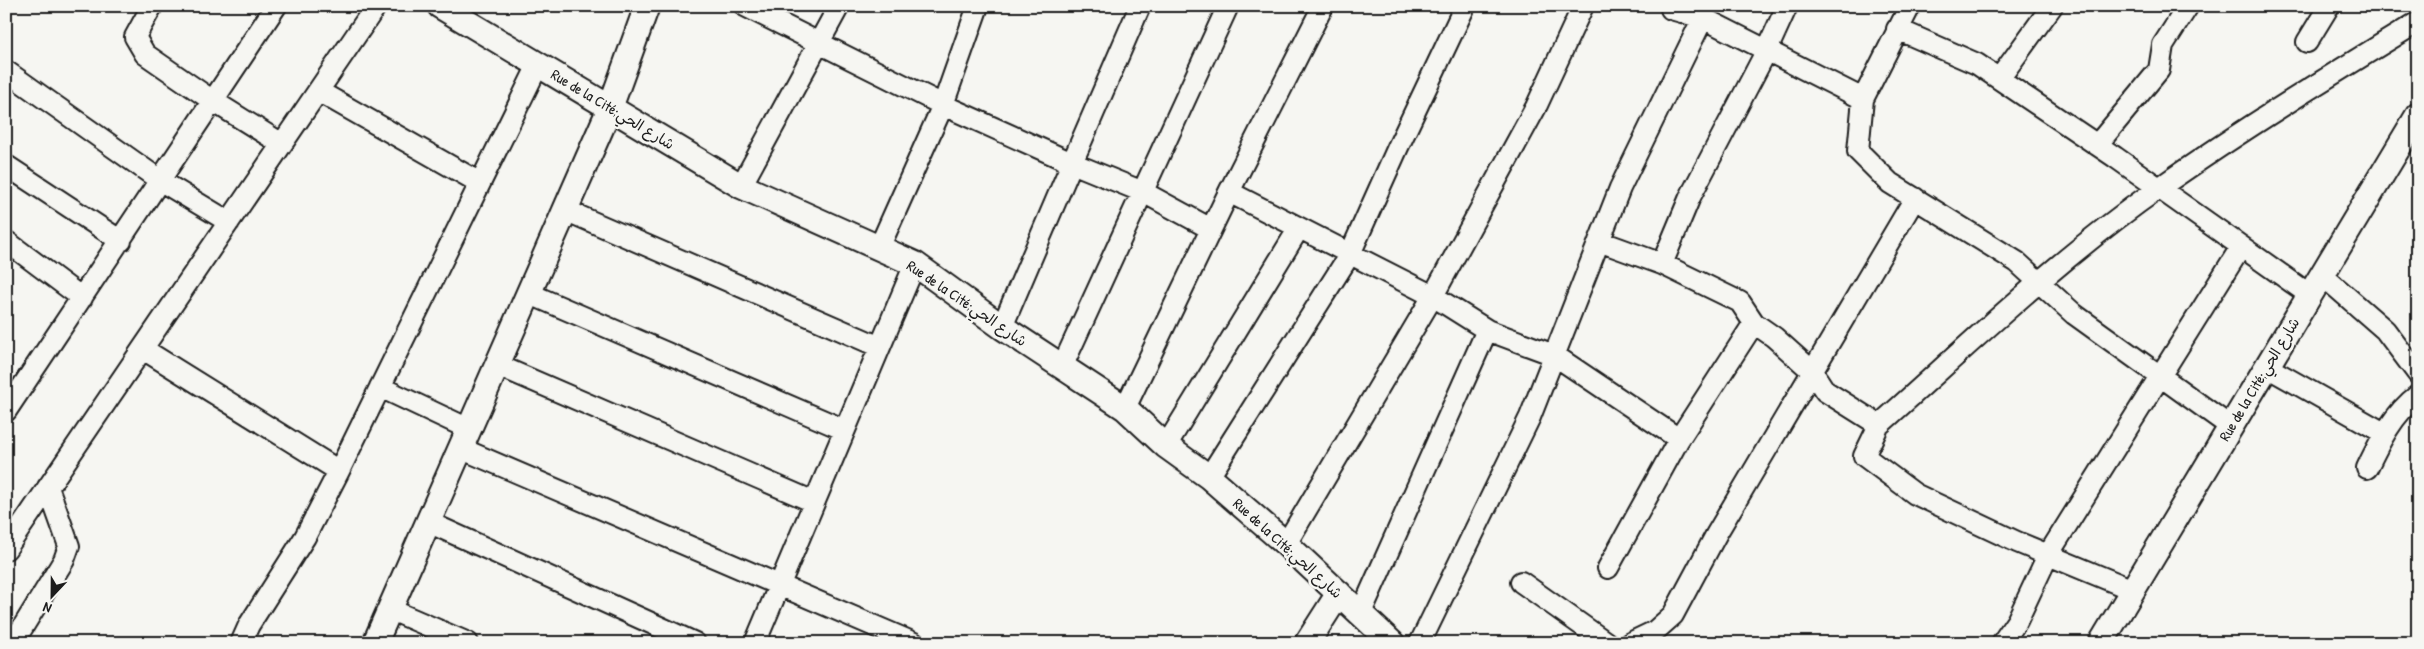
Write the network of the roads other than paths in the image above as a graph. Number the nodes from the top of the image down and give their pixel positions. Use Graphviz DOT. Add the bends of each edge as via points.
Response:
graph roads {
  1 [pos="152,6"];
  2 [pos="276,6"];
  3 [pos="376,6"];
  4 [pos="440,6"];
  5 [pos="647,6"];
  6 [pos="745,6"];
  7 [pos="839,6"];
  8 [pos="978,6"];
  9 [pos="1140,6"];
  10 [pos="1228,6"];
  11 [pos="1323,6"];
  12 [pos="1465,6"];
  13 [pos="1582,6"];
  14 [pos="1787,6"];
  15 [pos="1910,6"];
  16 [pos="2052,6"];
  17 [pos="2188,6"];
  18 [pos="2329,6"];
  19 [pos="1670,7"];
  20 [pos="1703,18"];
  21 [pos="2418,22"];
  22 [pos="1897,29"];
  23 [pos="2307,42"];
  24 [pos="819,43"];
  25 [pos="1767,50"];
  26 [pos="538,65"];
  27 [pos="6,71"];
  28 [pos="1999,79"];
  29 [pos="318,91"];
  30 [pos="1863,99"];
  31 [pos="214,101"];
  32 [pos="943,105"];
  33 [pos="610,108"];
  34 [pos="2418,115"];
  35 [pos="282,144"];
  36 [pos="2097,145"];
  37 [pos="1072,163"];
  38 [pos="7,166"];
  39 [pos="161,181"];
  40 [pos="480,183"];
  41 [pos="741,186"];
  42 [pos="2159,188"];
  43 [pos="1143,192"];
  44 [pos="1229,192"];
  45 [pos="1915,198"];
  46 [pos="565,210"];
  47 [pos="229,222"];
  48 [pos="1211,228"];
  49 [pos="1299,228"];
  50 [pos="6,241"];
  51 [pos="121,241"];
  52 [pos="1599,241"];
  53 [pos="2241,246"];
  54 [pos="878,248"];
  55 [pos="1350,254"];
  56 [pos="915,264"];
  57 [pos="1662,264"];
  58 [pos="2322,275"];
  59 [pos="2039,282"];
  60 [pos="528,293"];
  61 [pos="2310,295"];
  62 [pos="1433,296"];
  63 [pos="82,298"];
  64 [pos="1754,323"];
  65 [pos="1002,327"];
  66 [pos="1487,330"];
  67 [pos="880,347"];
  68 [pos="143,349"];
  69 [pos="1554,355"];
  70 [pos="496,365"];
  71 [pos="1062,367"];
  72 [pos="2267,367"];
  73 [pos="1812,371"];
  74 [pos="2418,374"];
  75 [pos="2160,376"];
  76 [pos="380,387"];
  77 [pos="2418,395"];
  78 [pos="8,406"];
  79 [pos="1125,408"];
  80 [pos="1879,425"];
  81 [pos="2231,427"];
  82 [pos="845,430"];
  83 [pos="2384,433"];
  84 [pos="464,438"];
  85 [pos="1679,438"];
  86 [pos="1166,446"];
  87 [pos="2367,468"];
  88 [pos="339,471"];
  89 [pos="1209,477"];
  90 [pos="48,487"];
  91 [pos="814,502"];
  92 [pos="428,522"];
  93 [pos="1286,544"];
  94 [pos="6,549"];
  95 [pos="2048,555"];
  96 [pos="1608,568"];
  97 [pos="1521,582"];
  98 [pos="780,584"];
  99 [pos="2133,590"];
  100 [pos="1339,592"];
  101 [pos="389,609"];
  102 [pos="1360,615"];
  103 [pos="2103,642"];
  104 [pos="14,643"];
  105 [pos="241,643"];
  106 [pos="375,643"];
  107 [pos="468,643"];
  108 [pos="695,643"];
  109 [pos="755,643"];
  110 [pos="914,643"];
  111 [pos="1307,643"];
  112 [pos="1392,643"];
  113 [pos="1420,643"];
  114 [pos="1607,643"];
  115 [pos="1630,643"];
  116 [pos="2002,643"];
  1 -- 31 [label="street" via="135,37 145,54"];
  2 -- 31 [label="street"];
  3 -- 29 [label="street"];
  4 -- 26 [label="street, Rue de la Cité;شارع الحي"];
  5 -- 33 [label="street"];
  6 -- 24 [label="street"];
  7 -- 24 [label="street"];
  8 -- 32 [label="street"];
  9 -- 37 [label="street"];
  10 -- 43 [label="street"];
  11 -- 44 [label="street"];
  12 -- 55 [label="street"];
  13 -- 62 [label="street" via="1536,107"];
  14 -- 25 [label="street"];
  15 -- 22 [label="street"];
  16 -- 28 [label="street"];
  17 -- 36 [label="street" via="2163,45 2159,70"];
  18 -- 23 [label="street"];
  19 -- 20 [label="street"];
  20 -- 25 [label="street"];
  20 -- 52 [label="street" via="1620,188"];
  21 -- 42 [label="street"];
  22 -- 28 [label="street" via="1977,64"];
  22 -- 30 [label="street"];
  24 -- 32 [label="street"];
  24 -- 41 [label="street"];
  25 -- 30 [label="street"];
  25 -- 57 [label="street" via="1690,198"];
  26 -- 33 [label="street, Rue de la Cité;شارع الحي"];
  26 -- 40 [label="street"];
  27 -- 39 [label="street"];
  28 -- 36 [label="street"];
  29 -- 35 [label="street"];
  29 -- 40 [label="street"];
  30 -- 45 [label="street" via="1858,151 1890,183"];
  31 -- 35 [label="street"];
  31 -- 39 [label="street"];
  32 -- 37 [label="street"];
  32 -- 54 [label="street"];
  33 -- 41 [label="street, Rue de la Cité;شارع الحي"];
  33 -- 46 [label="street"];
  34 -- 58 [label="street, Rue de la Cité;شارع الحي"];
  35 -- 47 [label="street"];
  36 -- 42 [label="street"];
  37 -- 43 [label="street"];
  37 -- 65 [label="street"];
  38 -- 51 [label="street"];
  39 -- 47 [label="street"];
  39 -- 51 [label="street"];
  40 -- 76 [label="street"];
  41 -- 54 [label="street, Rue de la Cité;شارع الحي"];
  42 -- 53 [label="street"];
  42 -- 59 [label="street"];
  43 -- 48 [label="street"];
  43 -- 71 [label="street"];
  44 -- 48 [label="street"];
  44 -- 49 [label="street"];
  45 -- 59 [label="street" via="2016,262"];
  45 -- 73 [label="street"];
  46 -- 60 [label="street"];
  46 -- 67 [label="street"];
  47 -- 68 [label="street"];
  48 -- 79 [label="street"];
  49 -- 55 [label="street"];
  49 -- 86 [label="street"];
  50 -- 63 [label="street"];
  51 -- 63 [label="street"];
  52 -- 57 [label="street"];
  52 -- 69 [label="street"];
  53 -- 61 [label="street"];
  53 -- 75 [label="street"];
  54 -- 56 [label="street, Rue de la Cité;شارع الحي"];
  55 -- 62 [label="street"];
  55 -- 89 [label="street"];
  56 -- 65 [label="street, Rue de la Cité;شارع الحي"];
  56 -- 67 [label="street"];
  57 -- 64 [label="street" via="1740,302"];
  58 -- 61 [label="street, Rue de la Cité;شارع الحي"];
  58 -- 74 [label="street" via="2385,330"];
  59 -- 75 [label="street" via="2074,314"];
  59 -- 80 [label="street"];
  60 -- 70 [label="street"];
  60 -- 82 [label="street"];
  61 -- 72 [label="street, Rue de la Cité;شارع الحي"];
  62 -- 66 [label="street"];
  62 -- 93 [label="street"];
  63 -- 78 [label="street"];
  64 -- 73 [label="street"];
  64 -- 85 [label="street"];
  65 -- 71 [label="street, Rue de la Cité;شارع الحي"];
  66 -- 69 [label="street"];
  66 -- 102 [label="street"];
  67 -- 82 [label="street"];
  68 -- 88 [label="street"];
  68 -- 90 [label="street"];
  69 -- 85 [label="street"];
  69 -- 113 [label="street" via="1530,417"];
  70 -- 84 [label="street"];
  70 -- 91 [label="street"];
  71 -- 79 [label="street, Rue de la Cité;شارع الحي"];
  72 -- 81 [label="street, Rue de la Cité;شارع الحي"];
  72 -- 83 [label="street"];
  73 -- 80 [label="street" via="1825,391"];
  73 -- 115 [label="street" via="1673,616 1655,631"];
  75 -- 81 [label="street"];
  75 -- 95 [label="street"];
  76 -- 84 [label="street"];
  76 -- 88 [label="street"];
  77 -- 83 [label="street" via="2408,402"];
  79 -- 86 [label="street, Rue de la Cité;شارع الحي"];
  80 -- 95 [label="street" via="1864,456 1915,494"];
  81 -- 99 [label="street, Rue de la Cité;شارع الحي"];
  82 -- 91 [label="street"];
  83 -- 87 [label="street"];
  84 -- 92 [label="street"];
  84 -- 98 [label="street"];
  85 -- 96 [label="street"];
  86 -- 89 [label="street, Rue de la Cité;شارع الحي"];
  88 -- 105 [label="street" via="306,537 249,624"];
  89 -- 93 [label="street, Rue de la Cité;شارع الحي"];
  90 -- 94 [label="street"];
  90 -- 104 [label="street" via="69,546 64,560"];
  91 -- 98 [label="street"];
  92 -- 101 [label="street"];
  92 -- 108 [label="street"];
  93 -- 100 [label="street, Rue de la Cité;شارع الحي"];
  95 -- 99 [label="street"];
  95 -- 116 [label="street" via="2017,621"];
  97 -- 114 [label="street"];
  98 -- 109 [label="street"];
  98 -- 110 [label="street"];
  99 -- 103 [label="street, Rue de la Cité;شارع الحي"];
  100 -- 102 [label="street, Rue de la Cité;شارع الحي"];
  100 -- 111 [label="street"];
  101 -- 106 [label="street"];
  101 -- 107 [label="street"];
  102 -- 112 [label="street, Rue de la Cité;شارع الحي"];
}
